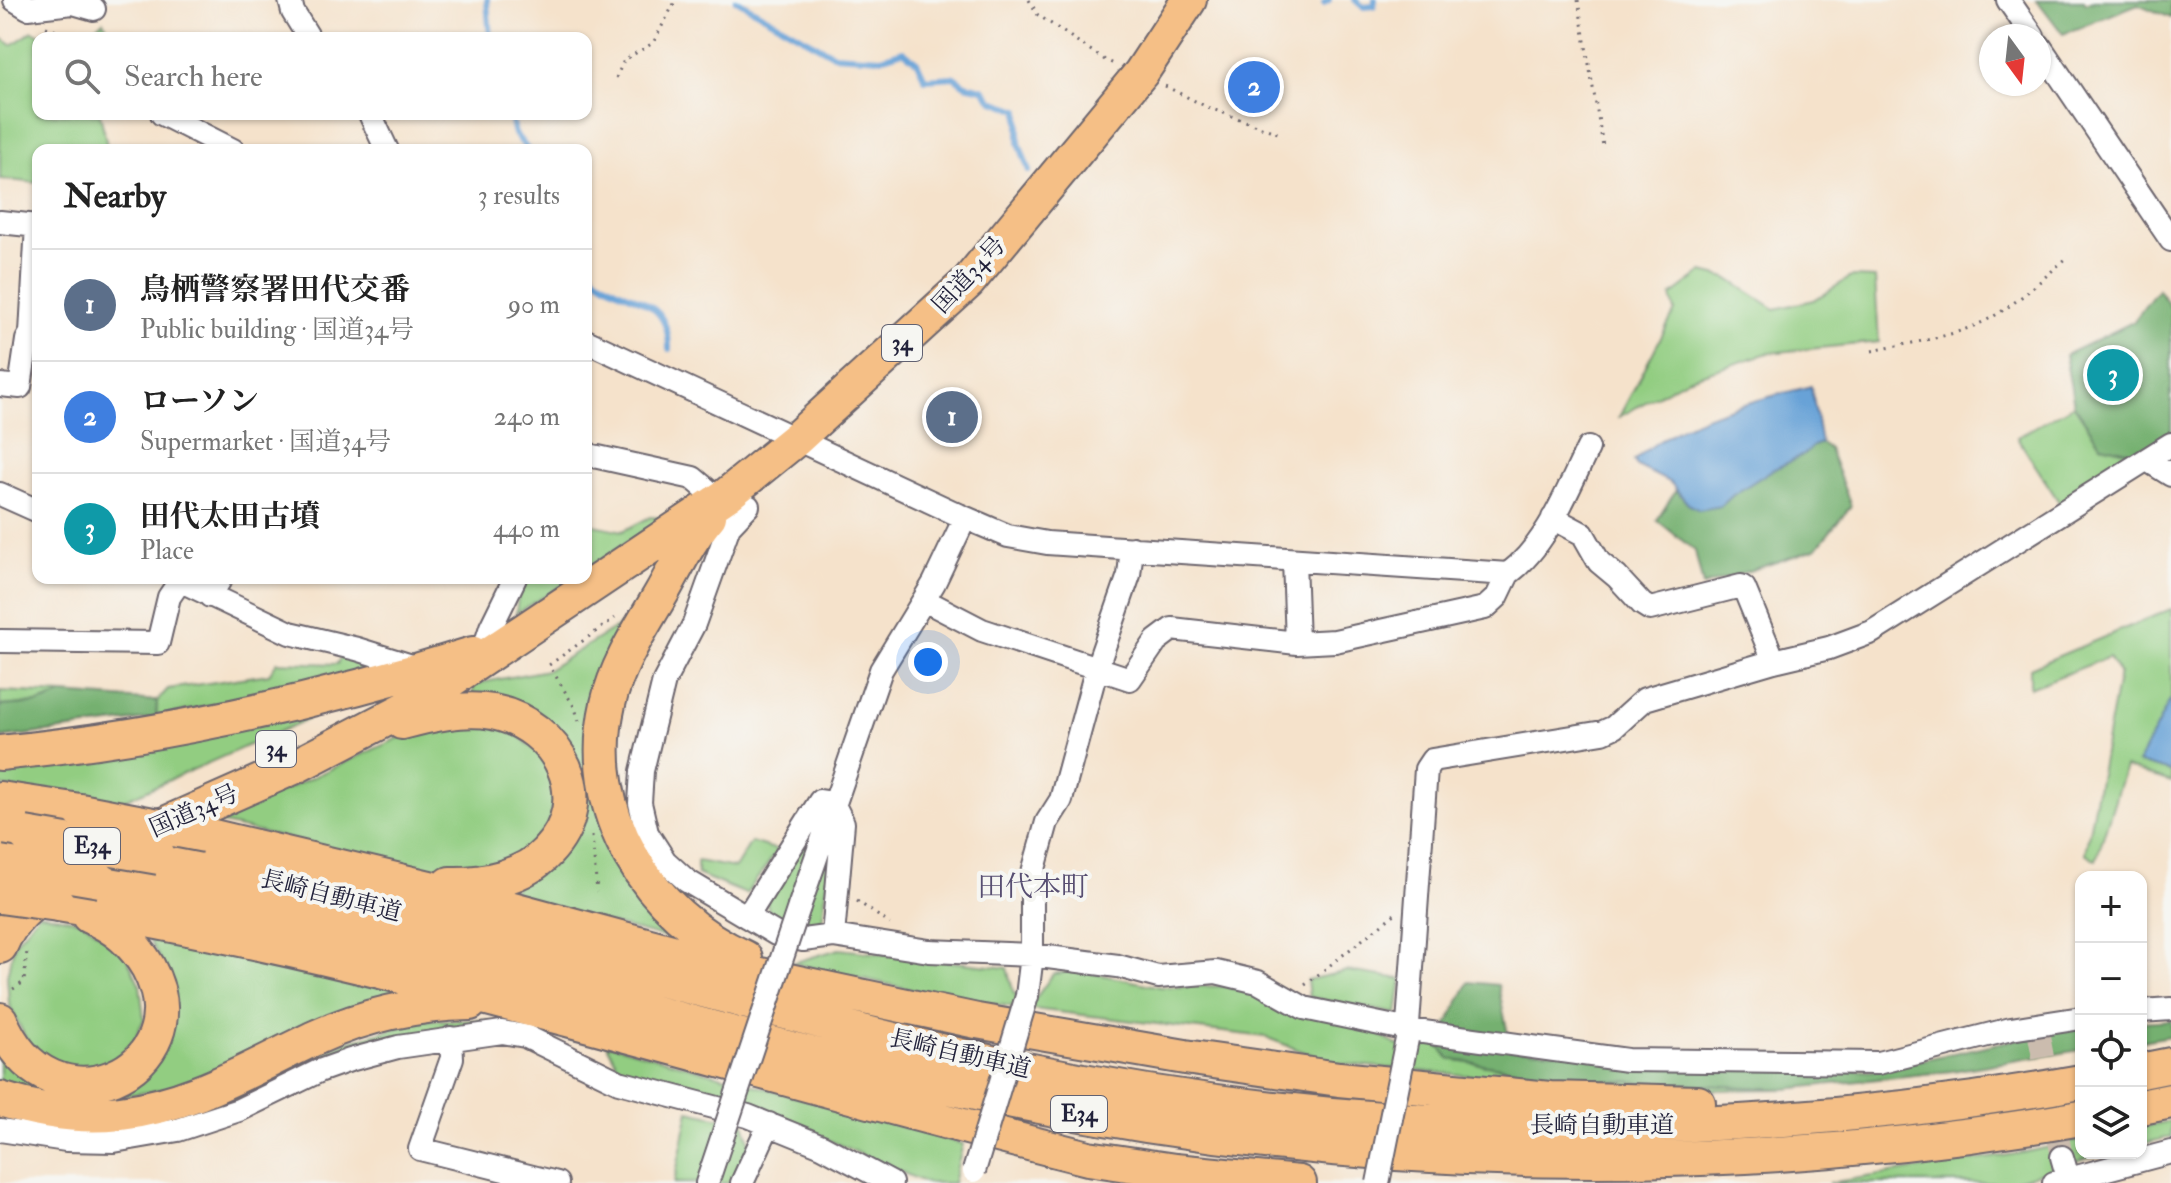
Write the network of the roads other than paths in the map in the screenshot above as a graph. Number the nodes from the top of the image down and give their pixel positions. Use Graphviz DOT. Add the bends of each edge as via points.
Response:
graph roads {
  1 [pos="15,0"];
  2 [pos="290,0"];
  3 [pos="1189,0"];
  4 [pos="2008,0"];
  5 [pos="94,9"];
  6 [pos="2025,24"];
  7 [pos="305,32"];
  8 [pos="2051,63"];
  9 [pos="174,120"];
  10 [pos="373,120"];
  11 [pos="221,144"];
  12 [pos="384,144"];
  13 [pos="0,222"];
  14 [pos="32,225"];
  15 [pos="2171,240"];
  16 [pos="32,336"];
  17 [pos="592,344"];
  18 [pos="19,387"];
  19 [pos="796,439"];
  20 [pos="2171,444"];
  21 [pos="1588,448"];
  22 [pos="592,456"];
  23 [pos="2147,460"];
  24 [pos="2171,475"];
  25 [pos="0,494"];
  26 [pos="731,500"];
  27 [pos="32,508"];
  28 [pos="965,518"];
  29 [pos="1553,518"];
  30 [pos="1132,548"];
  31 [pos="1294,560"];
  32 [pos="1508,574"];
  33 [pos="176,584"];
  34 [pos="512,584"];
  35 [pos="216,587"];
  36 [pos="924,600"];
  37 [pos="547,616"];
  38 [pos="0,641"];
  39 [pos="1297,643"];
  40 [pos="480,651"];
  41 [pos="1774,661"];
  42 [pos="1097,667"];
  43 [pos="423,670"];
  44 [pos="0,753"];
  45 [pos="296,766"];
  46 [pos="0,799"];
  47 [pos="833,803"];
  48 [pos="198,824"];
  49 [pos="12,833"];
  50 [pos="0,863"];
  51 [pos="0,871"];
  52 [pos="375,873"];
  53 [pos="0,896"];
  54 [pos="58,904"];
  55 [pos="747,917"];
  56 [pos="833,936"];
  57 [pos="0,946"];
  58 [pos="1032,955"];
  59 [pos="834,990"];
  60 [pos="526,1008"];
  61 [pos="2171,1009"];
  62 [pos="2147,1011"];
  63 [pos="0,1020"];
  64 [pos="2075,1020"];
  65 [pos="1408,1035"];
  66 [pos="451,1038"];
  67 [pos="2171,1063"];
  68 [pos="2147,1064"];
  69 [pos="2147,1069"];
  70 [pos="2075,1073"];
  71 [pos="2075,1083"];
  72 [pos="0,1099"];
  73 [pos="2075,1120"];
  74 [pos="2075,1120"];
  75 [pos="769,1124"];
  76 [pos="0,1130"];
  77 [pos="2171,1152"];
  78 [pos="2061,1173"];
  79 [pos="971,1177"];
  80 [pos="557,1183"];
  81 [pos="707,1183"];
  82 [pos="742,1183"];
  83 [pos="891,1183"];
  84 [pos="1299,1183"];
  85 [pos="1378,1183"];
  86 [pos="1664,1183"];
  1 -- 5 [label="street" via="28,8 73,3"];
  2 -- 7 [label="street"];
  3 -- 19 [label="highway, 国道34号 / 34" via="1141,73 968,282"];
  4 -- 6 [label="street"];
  8 -- 15 [label="street"];
  9 -- 11 [label="street"];
  10 -- 12 [label="street"];
  13 -- 14 [label="street"];
  16 -- 18 [label="street"];
  17 -- 19 [label="street"];
  19 -- 26 [label="highway, 国道34号 / 34"];
  19 -- 28 [label="street"];
  20 -- 23 [label="street"];
  21 -- 29 [label="street"];
  22 -- 26 [label="street" via="693,478"];
  23 -- 24 [label="street"];
  23 -- 41 [label="street" via="1872,632"];
  25 -- 27 [label="street"];
  26 -- 37 [label="highway, 国道34号 / 34"];
  26 -- 55 [label="street" via="729,526 694,624 664,681 642,771 640,803 647,833 665,861 687,881"];
  26 -- 59 [label="highway" via="692,541 618,672 603,735 607,792 640,874 674,913 723,948"];
  28 -- 30 [label="street" via="1008,536"];
  28 -- 36 [label="street"];
  29 -- 32 [label="street" via="1525,562"];
  29 -- 41 [label="street" via="1583,534 1599,562 1650,609 1741,586"];
  30 -- 31 [label="street"];
  30 -- 42 [label="street" via="1129,575"];
  31 -- 32 [label="street"];
  31 -- 39 [label="street"];
  32 -- 39 [label="street" via="1485,608 1335,641"];
  33 -- 38 [label="street" via="158,643"];
  34 -- 40 [label="street"];
  35 -- 43 [label="street" via="290,633"];
  36 -- 42 [label="street" via="982,630"];
  36 -- 47 [label="street" via="881,670"];
  37 -- 40 [label="highway, 国道34号 / 34"];
  37 -- 45 [label="highway, 国道34号 / 34" via="415,704"];
  39 -- 42 [label="street" via="1172,629 1156,641 1130,679"];
  40 -- 43 [label="highway"];
  40 -- 51 [label="highway, 国道34号 / 34" via="336,723"];
  41 -- 65 [label="street" via="1645,699 1603,732 1432,760 1426,769"];
  42 -- 58 [label="street" via="1061,800 1047,822 1032,876"];
  43 -- 44 [label="highway" via="218,720"];
  45 -- 48 [label="highway, 国道34号 / 34"];
  45 -- 52 [label="highway" via="398,724 450,712 513,717 546,737 558,752 570,803 547,853 531,865 466,885"];
  46 -- 48 [label="highway, bridge"];
  47 -- 55 [label="street" via="820,801"];
  47 -- 56 [label="street" via="843,823"];
  47 -- 81 [label="street, bridge"];
  48 -- 52 [label="highway"];
  48 -- 53 [label="highway, 国道34号 / 34"];
  48 -- 57 [label="highway" via="53,888 26,907"];
  49 -- 71 [label="highway, 長崎自動車道 / E34, bridge" via="159,857 328,894 927,1048 1078,1080 1237,1105 1431,1122 1652,1126 1824,1117"];
  50 -- 73 [label="highway, 長崎自動車道 / E34, bridge" via="342,930 919,1080 1072,1112 1236,1137 1401,1154 1651,1160 1827,1151"];
  52 -- 59 [label="highway" via="727,967"];
  53 -- 54 [label="highway, bridge"];
  54 -- 60 [label="highway" via="228,935"];
  54 -- 63 [label="highway" via="101,920 140,954 159,1006 154,1039 118,1076 80,1084 45,1075 30,1065 17,1053"];
  55 -- 56 [label="street" via="776,934 803,940"];
  56 -- 58 [label="street" via="929,951"];
  58 -- 65 [label="street" via="1158,977 1216,972 1258,982 1304,1008"];
  58 -- 79 [label="street, bridge" via="1027,996"];
  59 -- 70 [label="highway" via="1200,1059 1339,1079 1550,1099 1819,1099"];
  60 -- 72 [label="highway" via="447,1004 383,1014 318,1037 185,1099 120,1113 56,1113"];
  60 -- 84 [label="highway" via="1088,1158"];
  61 -- 62 [label="street"];
  64 -- 65 [label="street" via="1878,1063 1627,1060"];
  65 -- 85 [label="street, bridge"];
  66 -- 75 [label="street" via="502,1032 525,1036 619,1082"];
  66 -- 76 [label="street" via="350,1060 239,1110 178,1130 114,1141"];
  66 -- 80 [label="street" via="452,1058 420,1149"];
  67 -- 68 [label="highway"];
  67 -- 69 [label="highway"];
  74 -- 86 [label="highway" via="1911,1153"];
  75 -- 82 [label="street"];
  75 -- 83 [label="street"];
  77 -- 78 [label="street"];
}
